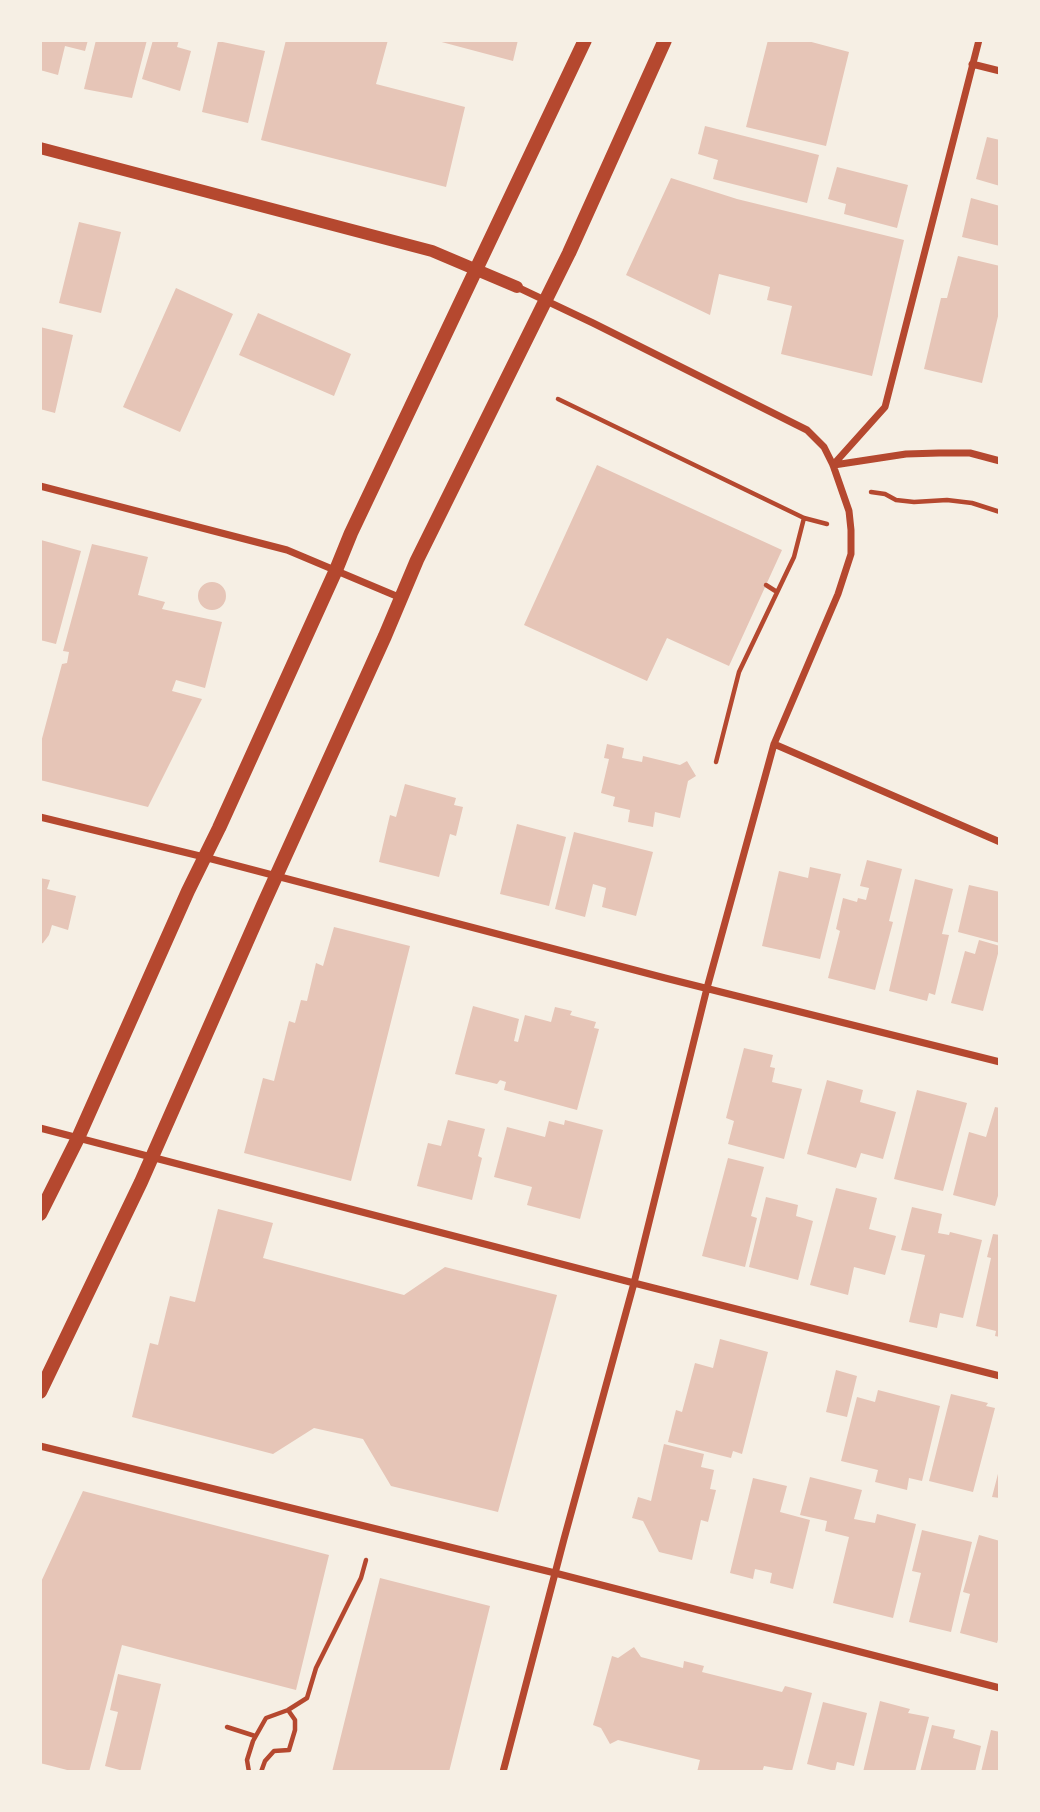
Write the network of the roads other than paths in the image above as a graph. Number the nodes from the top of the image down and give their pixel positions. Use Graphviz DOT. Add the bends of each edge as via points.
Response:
graph roads {
  1 [pos="585,40"];
  2 [pos="665,40"];
  3 [pos="978,40"];
  4 [pos="972,64"];
  5 [pos="1000,71"];
  6 [pos="40,148"];
  7 [pos="477,271"];
  8 [pos="517,287"];
  9 [pos="545,301"];
  10 [pos="1000,460"];
  11 [pos="833,465"];
  12 [pos="40,486"];
  13 [pos="336,570"];
  14 [pos="401,598"];
  15 [pos="774,744"];
  16 [pos="40,817"];
  17 [pos="1000,842"];
  18 [pos="204,858"];
  19 [pos="276,877"];
  20 [pos="707,988"];
  21 [pos="1000,1062"];
  22 [pos="40,1128"];
  23 [pos="78,1138"];
  24 [pos="152,1156"];
  25 [pos="40,1214"];
  26 [pos="634,1283"];
  27 [pos="1000,1376"];
  28 [pos="40,1392"];
  29 [pos="40,1446"];
  30 [pos="555,1573"];
  31 [pos="1000,1689"];
  32 [pos="503,1772"];
  1 -- 7 [label="main road"];
  2 -- 9 [label="main road"];
  3 -- 4 [label="street"];
  4 -- 5 [label="street"];
  4 -- 11 [label="street" via="885,407"];
  6 -- 7 [label="street" via="432,251"];
  7 -- 8 [label="street"];
  7 -- 13 [label="main road"];
  8 -- 9 [label="street"];
  9 -- 11 [label="street" via="807,430 824,447"];
  9 -- 14 [label="main road"];
  10 -- 11 [label="street" via="970,453 939,453"];
  11 -- 15 [label="street" via="849,511 850,554 834,605"];
  12 -- 13 [label="street" via="272,545"];
  13 -- 14 [label="street"];
  13 -- 18 [label="main road"];
  14 -- 19 [label="main road"];
  15 -- 17 [label="street"];
  15 -- 20 [label="street"];
  16 -- 18 [label="street"];
  18 -- 19 [label="street"];
  18 -- 23 [label="main road"];
  19 -- 20 [label="street"];
  19 -- 24 [label="main road"];
  20 -- 21 [label="street"];
  20 -- 26 [label="street"];
  22 -- 23 [label="street"];
  23 -- 24 [label="street"];
  23 -- 25 [label="main road"];
  24 -- 26 [label="street"];
  24 -- 28 [label="main road"];
  26 -- 27 [label="street"];
  26 -- 30 [label="street"];
  29 -- 30 [label="street"];
  30 -- 31 [label="street"];
  30 -- 32 [label="street"];
}
